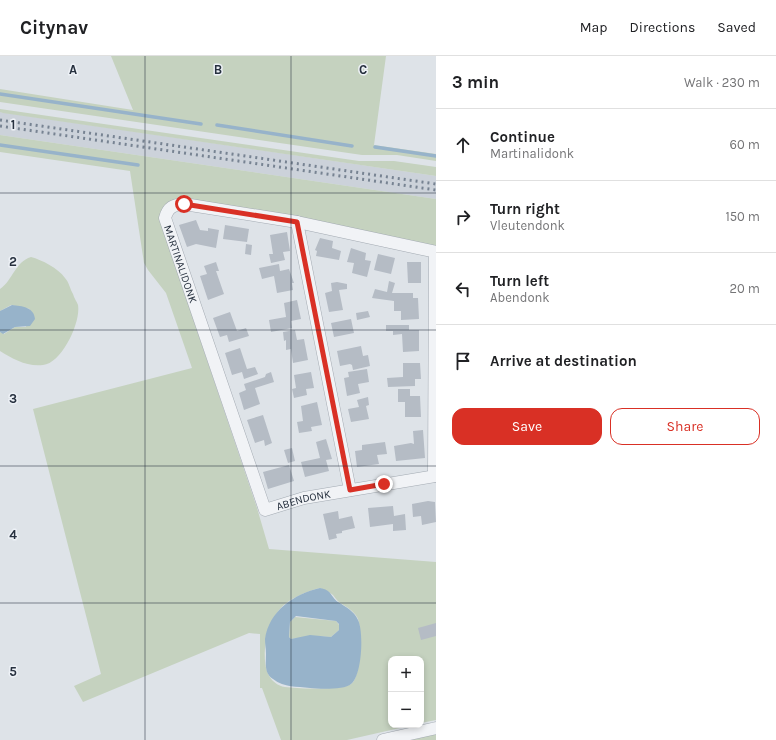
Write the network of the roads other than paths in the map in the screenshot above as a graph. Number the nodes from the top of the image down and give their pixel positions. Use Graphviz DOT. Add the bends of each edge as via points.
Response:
graph roads {
  1 [pos="297,222"];
  2 [pos="435,252"];
  3 [pos="435,476"];
  4 [pos="350,490"];
  5 [pos="265,510"];
  6 [pos="436,728"];
  7 [pos="383,740"];
  1 -- 2 [label="street, MARTINALIDONK"];
  1 -- 4 [label="street"];
  1 -- 5 [label="street, MARTINALIDONK" via="184,204 173,205 165,218"];
  2 -- 3 [label="street"];
  3 -- 4 [label="street, ABENDONK"];
  4 -- 5 [label="street, ABENDONK" via="304,498"];
  6 -- 7 [label="street"];
}
